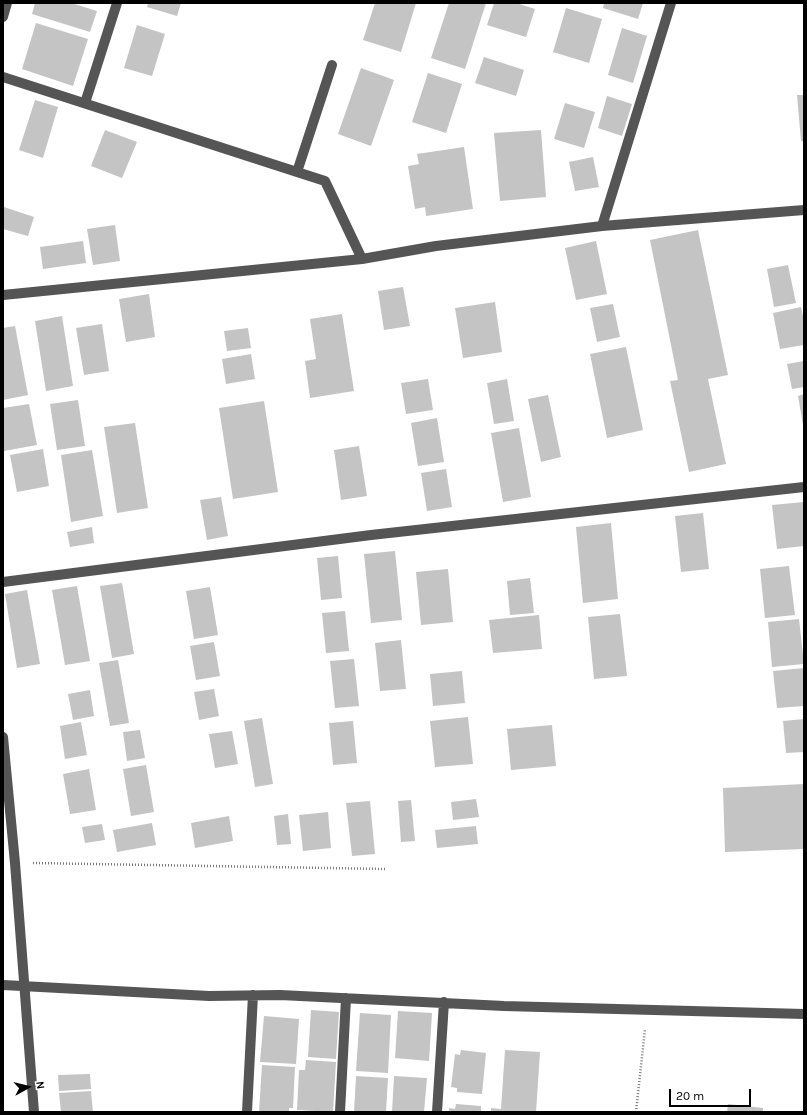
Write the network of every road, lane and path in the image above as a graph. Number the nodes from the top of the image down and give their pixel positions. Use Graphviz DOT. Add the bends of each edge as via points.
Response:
graph roads {
  1 [pos="7,3"];
  2 [pos="117,3"];
  3 [pos="672,3"];
  4 [pos="3,17"];
  5 [pos="332,65"];
  6 [pos="3,77"];
  7 [pos="85,103"];
  8 [pos="297,172"];
  9 [pos="804,210"];
  10 [pos="602,226"];
  11 [pos="362,258"];
  12 [pos="3,295"];
  13 [pos="804,487"];
  14 [pos="3,582"];
  15 [pos="3,738"];
  16 [pos="15,862"];
  17 [pos="385,869"];
  18 [pos="3,985"];
  19 [pos="24,985"];
  20 [pos="253,995"];
  21 [pos="346,998"];
  22 [pos="444,1002"];
  23 [pos="646,1010"];
  24 [pos="804,1014"];
  25 [pos="34,1112"];
  26 [pos="247,1112"];
  27 [pos="340,1112"];
  28 [pos="437,1112"];
  29 [pos="636,1112"];
  1 -- 4 [label="street"];
  2 -- 7 [label="street"];
  3 -- 10 [label="street"];
  5 -- 8 [label="street"];
  6 -- 7 [label="street"];
  7 -- 8 [label="street"];
  8 -- 11 [label="street" via="325,181"];
  9 -- 10 [label="street"];
  10 -- 11 [label="street" via="436,246"];
  11 -- 12 [label="street"];
  13 -- 14 [label="street" via="371,535"];
  15 -- 16 [label="street"];
  16 -- 17 [label="path"];
  16 -- 19 [label="street"];
  18 -- 19 [label="street"];
  19 -- 20 [label="street" via="209,996"];
  19 -- 25 [label="street"];
  20 -- 21 [label="street"];
  20 -- 26 [label="street"];
  21 -- 22 [label="street"];
  21 -- 27 [label="street"];
  22 -- 23 [label="street"];
  22 -- 28 [label="street"];
  23 -- 24 [label="street"];
  23 -- 29 [label="path"];
}
